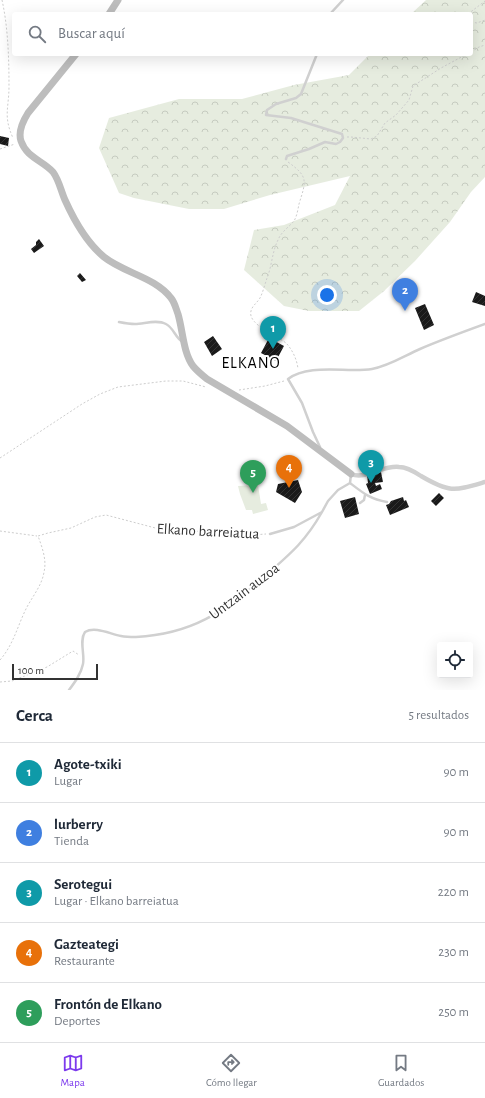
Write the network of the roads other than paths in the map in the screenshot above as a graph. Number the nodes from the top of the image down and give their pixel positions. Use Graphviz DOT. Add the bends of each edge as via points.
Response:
graph roads {
  1 [pos="118,0"];
  2 [pos="342,0"];
  3 [pos="110,12"];
  4 [pos="332,12"];
  5 [pos="74,56"];
  6 [pos="316,56"];
  7 [pos="286,159"];
  8 [pos="119,322"];
  9 [pos="485,324"];
  10 [pos="185,343"];
  11 [pos="323,453"];
  12 [pos="351,474"];
  13 [pos="485,482"];
  14 [pos="350,483"];
  15 [pos="365,495"];
  16 [pos="387,502"];
  17 [pos="360,503"];
  18 [pos="322,512"];
  19 [pos="270,534"];
  20 [pos="69,690"];
  1 -- 3 [label="street"];
  2 -- 4 [label="lane"];
  5 -- 10 [label="street" via="28,113 21,129 20,142 29,155 54,175 76,220 100,253 155,285 172,299"];
  6 -- 7 [label="lane" via="301,94 272,107 267,110 266,115 304,121 342,134 343,138 336,144 322,143"];
  8 -- 10 [label="lane" via="165,323 178,339"];
  9 -- 11 [label="lane" via="443,339 380,367 322,370 298,374 288,379 302,403"];
  10 -- 11 [label="street" via="194,368 207,379 287,426"];
  11 -- 12 [label="street"];
  12 -- 13 [label="street" via="363,475 399,466 453,490"];
  12 -- 14 [label="lane"];
  14 -- 15 [label="lane"];
  14 -- 18 [label="lane, Elkano barreiatua" via="338,490"];
  15 -- 16 [label="lane"];
  15 -- 17 [label="lane"];
  18 -- 19 [label="lane, Elkano barreiatua" via="294,527"];
  18 -- 20 [label="lane, Untzain auzoa" via="295,551 221,612 178,631 144,636 124,637 88,630 83,635 83,666"];
}
